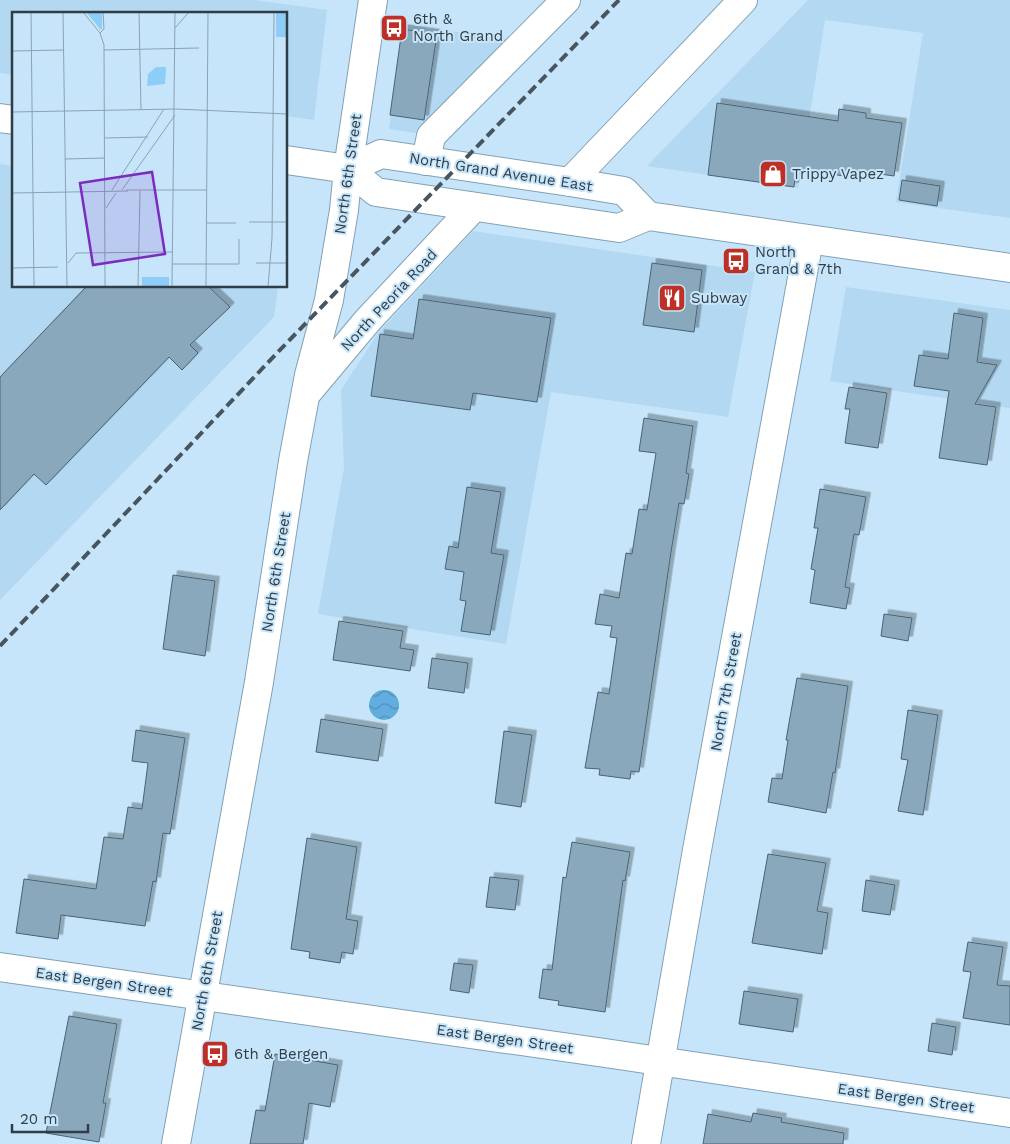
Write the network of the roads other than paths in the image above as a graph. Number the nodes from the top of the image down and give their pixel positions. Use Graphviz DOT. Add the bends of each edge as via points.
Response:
graph roads {
  1 [pos="373,0"];
  2 [pos="566,0"];
  3 [pos="743,0"];
  4 [pos="288,160"];
  5 [pos="426,161"];
  6 [pos="348,169"];
  7 [pos="570,182"];
  8 [pos="474,207"];
  9 [pos="648,216"];
  10 [pos="809,240"];
  11 [pos="1010,268"];
  12 [pos="306,394"];
  13 [pos="0,967"];
  14 [pos="203,996"];
  15 [pos="660,1061"];
  16 [pos="1010,1113"];
  17 [pos="176,1144"];
  18 [pos="646,1144"];
  1 -- 6 [label="street, North 6th Street"];
  2 -- 5 [label="street" via="431,136"];
  3 -- 7 [label="street"];
  4 -- 6 [label="street"];
  5 -- 6 [label="street, North Grand Avenue East" via="381,154"];
  5 -- 7 [label="street, North Grand Avenue East"];
  6 -- 8 [label="street" via="376,192"];
  6 -- 12 [label="street, North 6th Street" via="329,300"];
  7 -- 9 [label="street, North Grand Avenue East" via="624,191"];
  8 -- 9 [label="street" via="619,228"];
  8 -- 12 [label="street, North Peoria Road" via="368,320"];
  9 -- 10 [label="street"];
  10 -- 11 [label="street"];
  10 -- 15 [label="street, North 7th Street"];
  12 -- 14 [label="street, North 6th Street"];
  13 -- 14 [label="street, East Bergen Street"];
  14 -- 15 [label="street, East Bergen Street"];
  14 -- 17 [label="street, North 6th Street"];
  15 -- 16 [label="street, East Bergen Street"];
  15 -- 18 [label="street, North 7th Street"];
}
